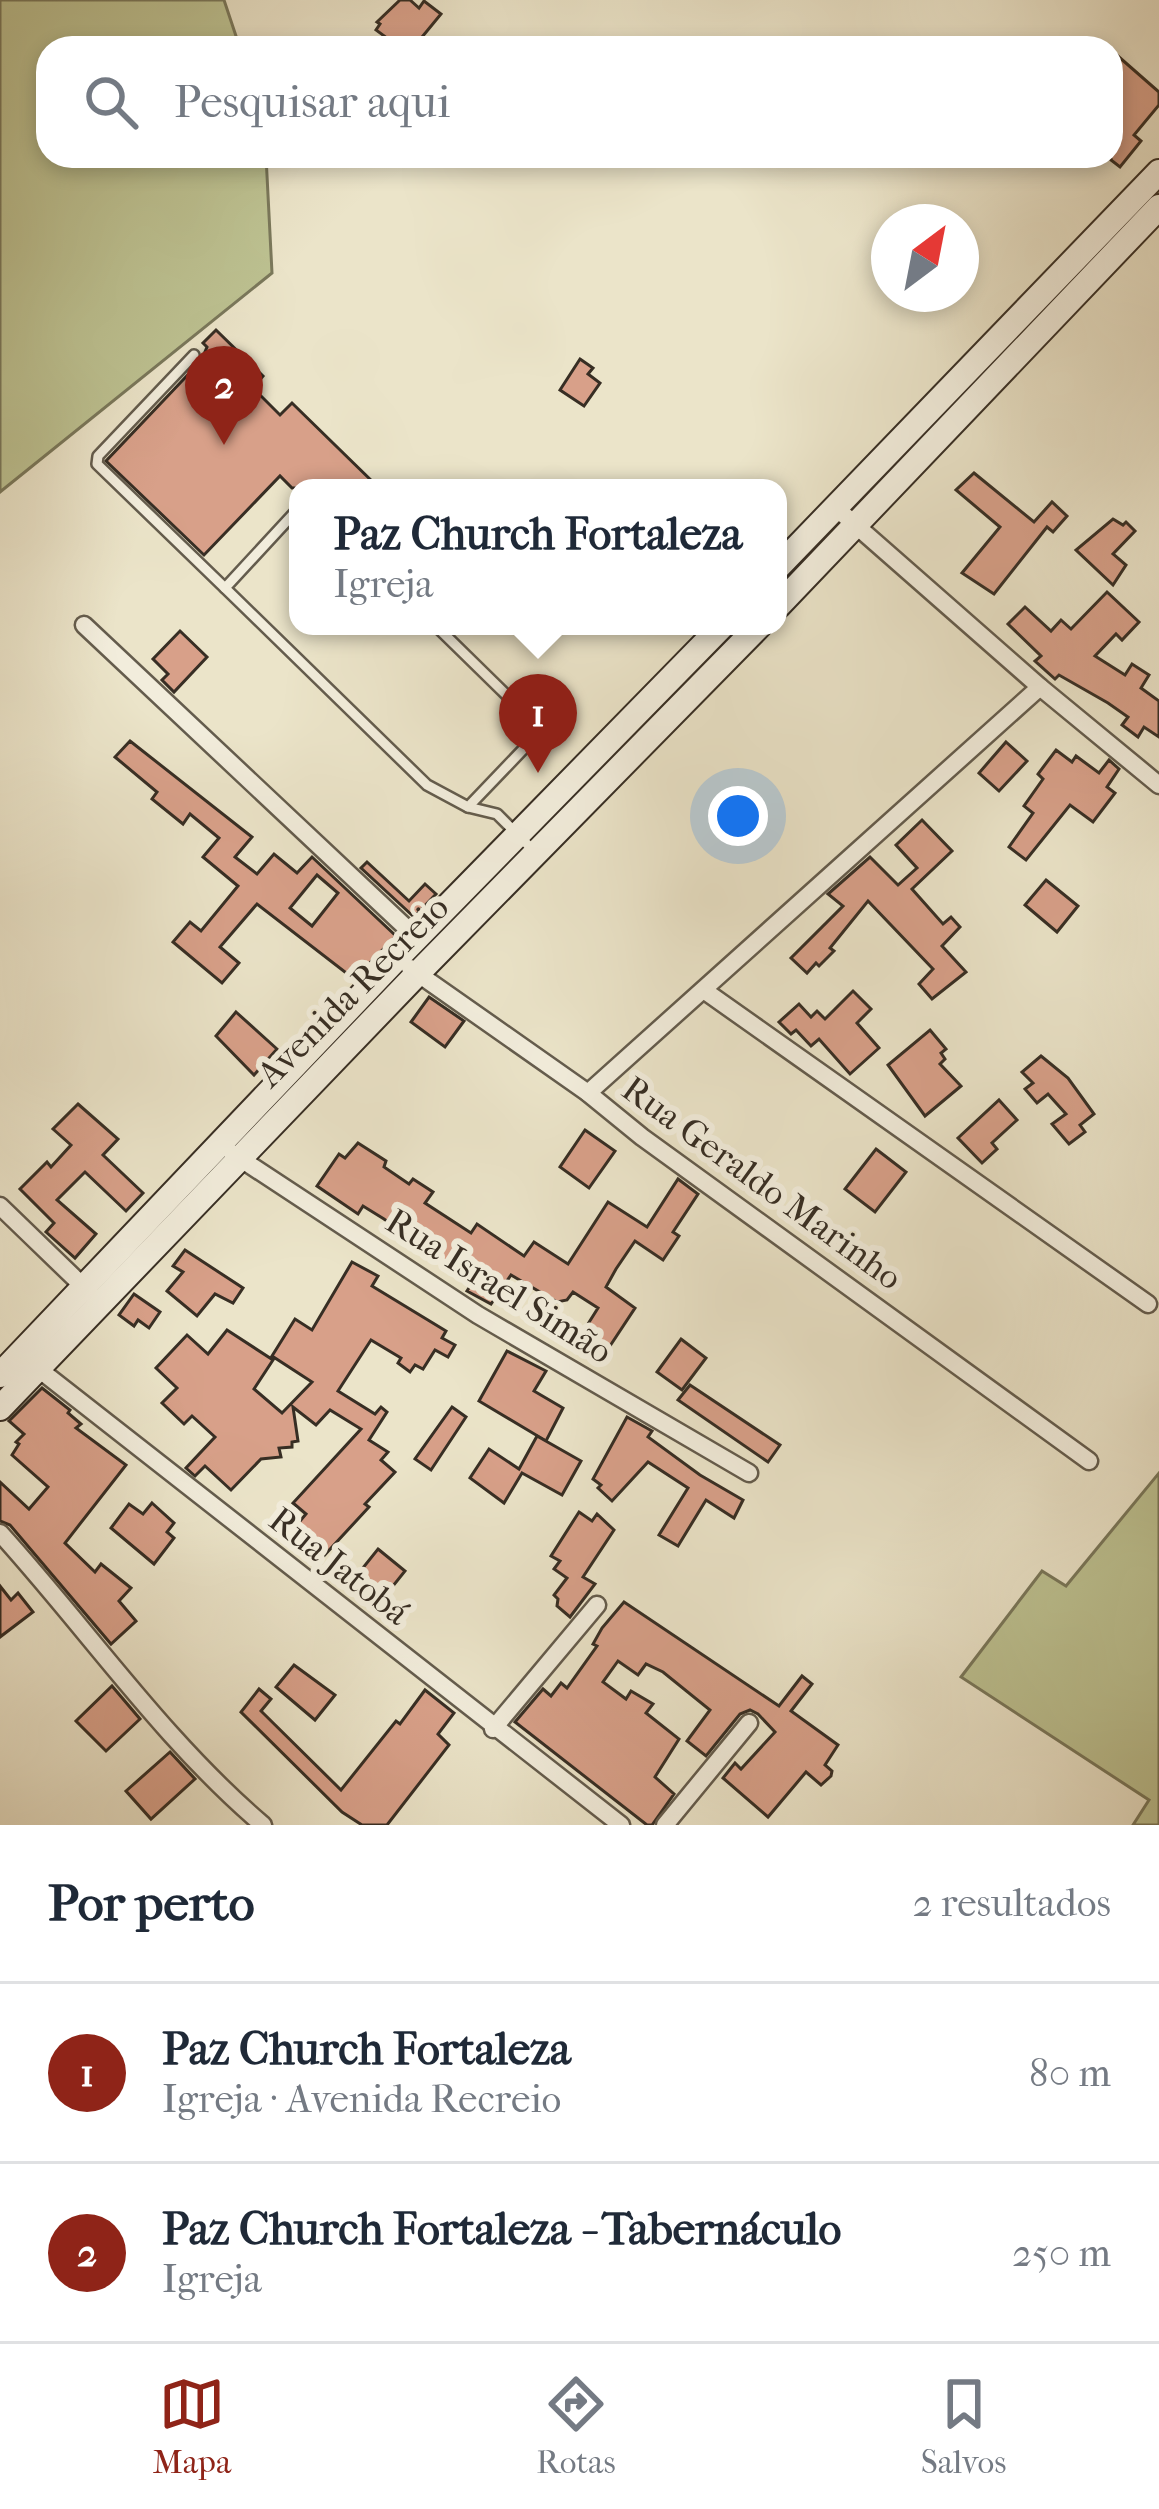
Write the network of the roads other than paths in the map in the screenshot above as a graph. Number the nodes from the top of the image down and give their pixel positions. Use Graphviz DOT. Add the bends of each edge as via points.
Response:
graph roads {
  1 [pos="1159,172"];
  2 [pos="1159,207"];
  3 [pos="194,355"];
  4 [pos="836,507"];
  5 [pos="289,519"];
  6 [pos="856,526"];
  7 [pos="787,559"];
  8 [pos="225,588"];
  9 [pos="787,597"];
  10 [pos="84,625"];
  11 [pos="445,635"];
  12 [pos="715,635"];
  13 [pos="749,635"];
  14 [pos="1040,687"];
  15 [pos="620,751"];
  16 [pos="1159,785"];
  17 [pos="468,807"];
  18 [pos="528,844"];
  19 [pos="416,938"];
  20 [pos="407,966"];
  21 [pos="705,991"];
  22 [pos="588,1093"];
  23 [pos="230,1152"];
  24 [pos="0,1206"];
  25 [pos="92,1295"];
  26 [pos="1148,1304"];
  27 [pos="30,1361"];
  28 [pos="0,1376"];
  29 [pos="0,1408"];
  30 [pos="1089,1461"];
  31 [pos="749,1474"];
  32 [pos="0,1532"];
  33 [pos="597,1605"];
  34 [pos="749,1723"];
  35 [pos="494,1729"];
  36 [pos="263,1825"];
  37 [pos="621,1825"];
  38 [pos="665,1825"];
  1 -- 4 [label="main road"];
  2 -- 6 [label="main road"];
  3 -- 8 [label="lane" via="97,464"];
  4 -- 6 [label="street"];
  4 -- 7 [label="main road"];
  5 -- 8 [label="lane"];
  6 -- 9 [label="main road"];
  6 -- 14 [label="street"];
  8 -- 17 [label="lane" via="398,760"];
  10 -- 19 [label="street"];
  11 -- 17 [label="lane" via="539,730"];
  12 -- 15 [label="main road, Avenida Recreio"];
  13 -- 15 [label="main road, Avenida Recreio"];
  14 -- 16 [label="street"];
  14 -- 21 [label="street"];
  15 -- 18 [label="main road, Avenida Recreio"];
  17 -- 18 [label="lane" via="496,814"];
  18 -- 19 [label="main road, Avenida Recreio"];
  18 -- 20 [label="main road, Avenida Recreio"];
  19 -- 20 [label="main road, Avenida Recreio"];
  20 -- 22 [label="street, Rua Geraldo Marinho"];
  20 -- 23 [label="main road, Avenida Recreio"];
  21 -- 22 [label="street"];
  21 -- 26 [label="street"];
  22 -- 30 [label="street, Rua Geraldo Marinho"];
  23 -- 25 [label="main road, Avenida Recreio"];
  23 -- 31 [label="street, Rua Israel Simão" via="478,1315"];
  24 -- 25 [label="street"];
  25 -- 27 [label="main road, Avenida Recreio"];
  27 -- 28 [label="main road, Avenida Recreio"];
  27 -- 29 [label="main road, Avenida Recreio"];
  27 -- 35 [label="street, Rua Jatobá"];
  32 -- 36 [label="street" via="151,1712"];
  33 -- 35 [label="street"];
  34 -- 38 [label="street"];
  35 -- 37 [label="street, Rua Jatobá"];
}
